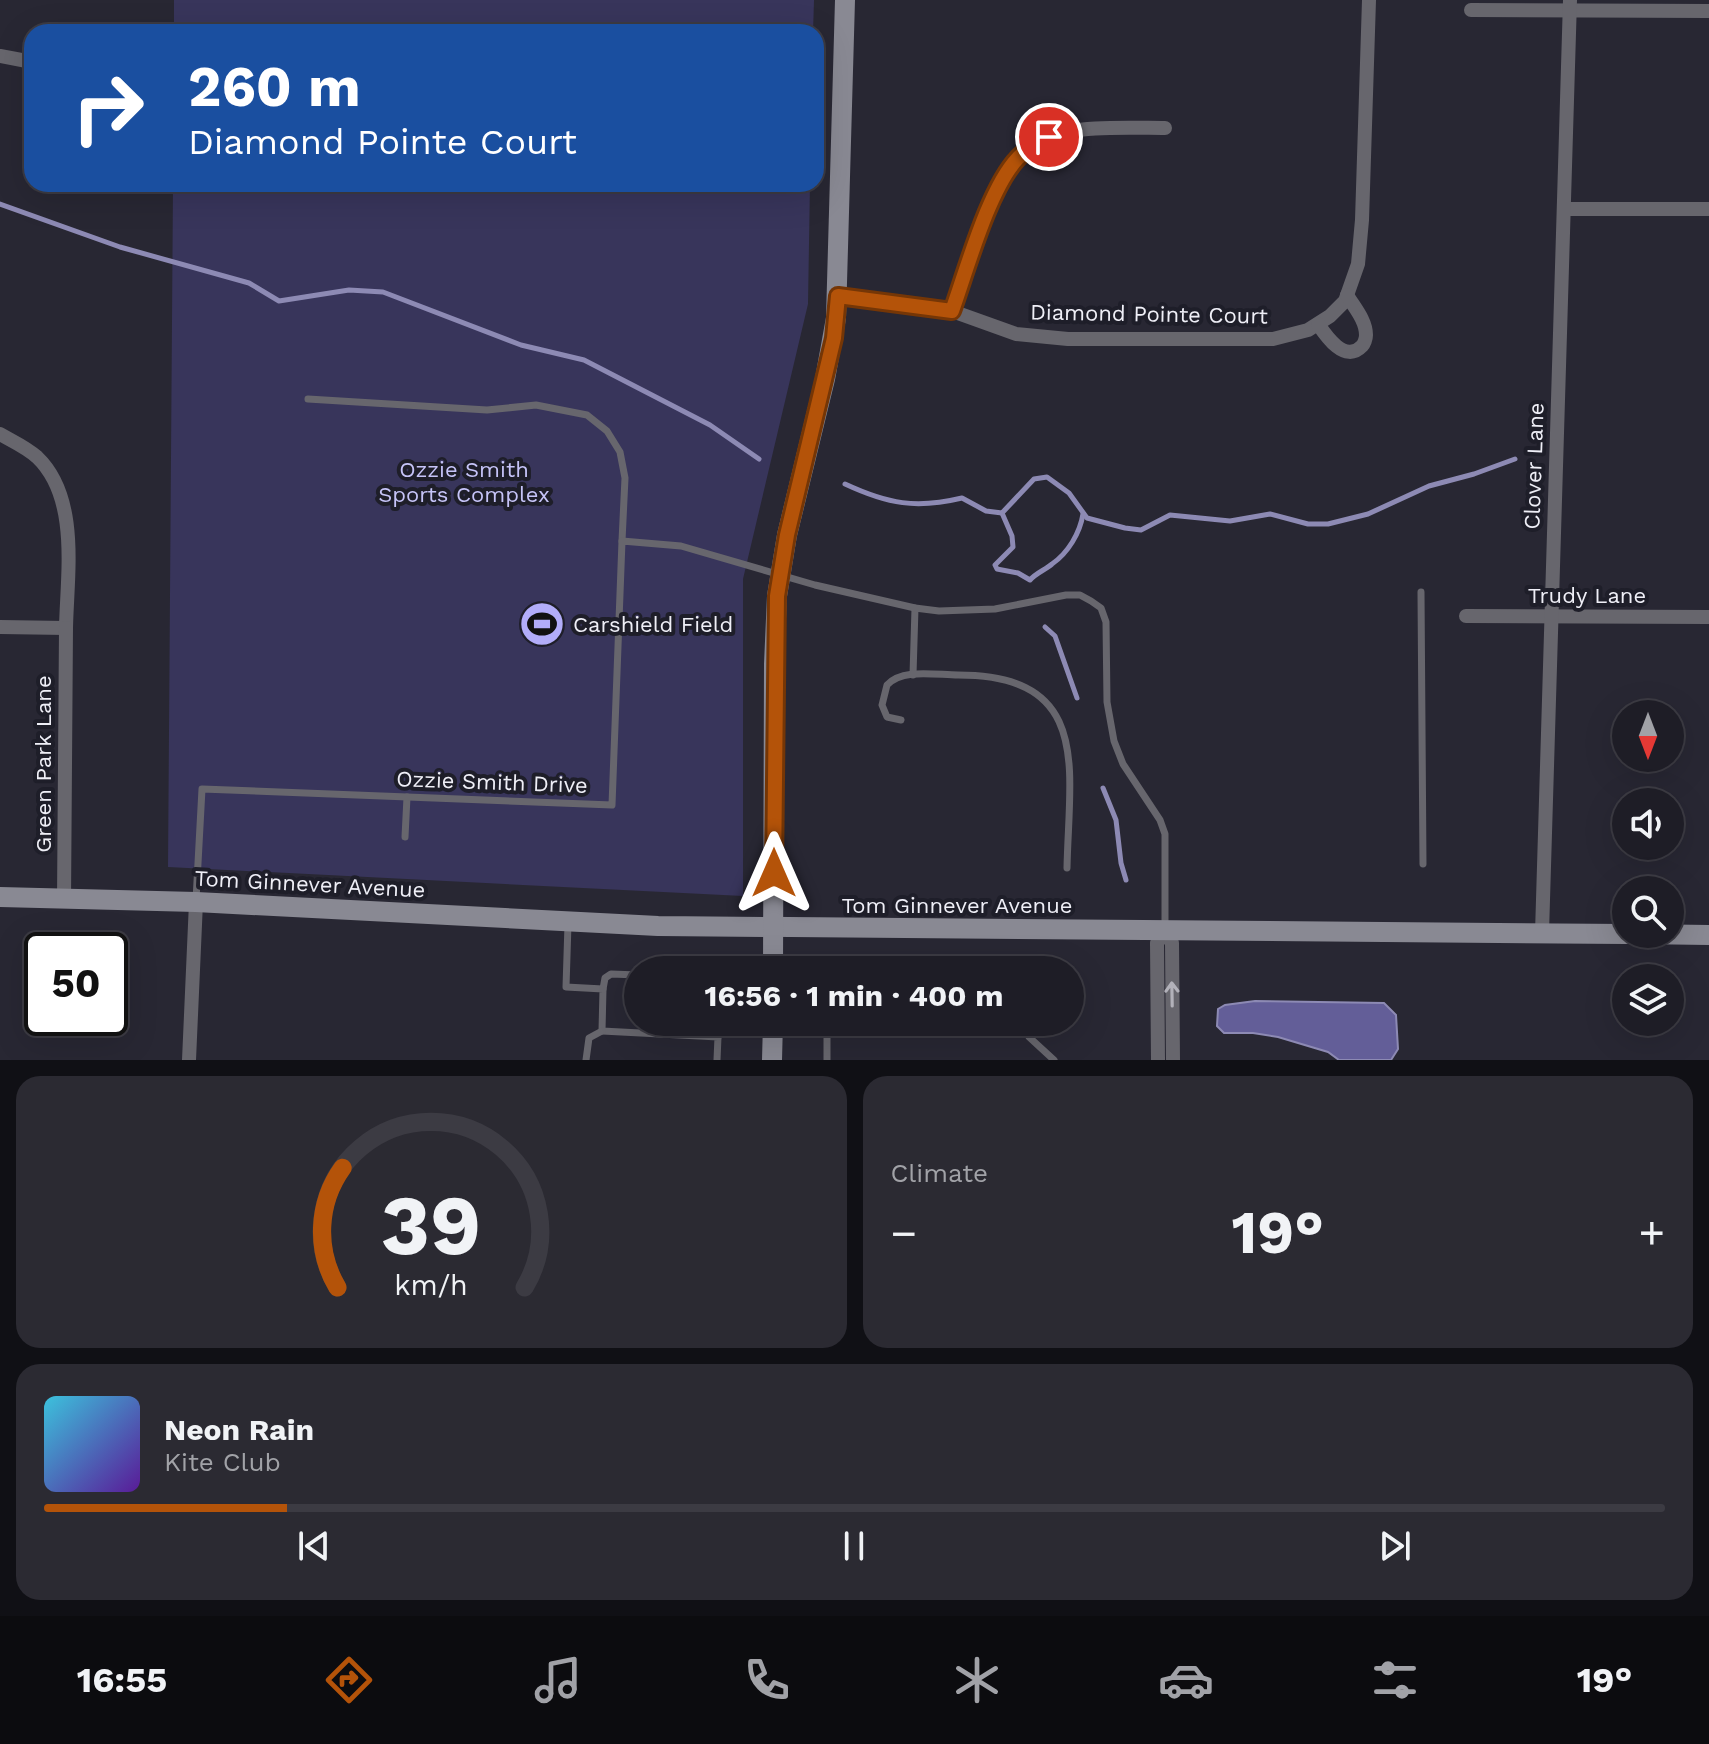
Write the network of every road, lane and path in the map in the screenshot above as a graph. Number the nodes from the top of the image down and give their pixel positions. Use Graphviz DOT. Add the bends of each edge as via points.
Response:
graph roads {
  1 [pos="845,0"];
  2 [pos="1369,0"];
  3 [pos="1570,5"];
  4 [pos="1471,10"];
  5 [pos="1709,11"];
  6 [pos="0,56"];
  7 [pos="24,60"];
  8 [pos="1165,128"];
  9 [pos="1564,209"];
  10 [pos="1709,209"];
  11 [pos="1347,295"];
  12 [pos="838,296"];
  13 [pos="952,311"];
  14 [pos="1318,324"];
  15 [pos="308,399"];
  16 [pos="0,434"];
  17 [pos="622,541"];
  18 [pos="780,574"];
  19 [pos="1421,592"];
  20 [pos="915,608"];
  21 [pos="1466,616"];
  22 [pos="1551,617"];
  23 [pos="1709,617"];
  24 [pos="0,627"];
  25 [pos="66,628"];
  26 [pos="913,675"];
  27 [pos="901,720"];
  28 [pos="407,797"];
  29 [pos="405,837"];
  30 [pos="1423,864"];
  31 [pos="1067,868"];
  32 [pos="0,897"];
  33 [pos="64,900"];
  34 [pos="196,902"];
  35 [pos="568,922"];
  36 [pos="773,929"];
  37 [pos="1164,930"];
  38 [pos="1542,933"];
  39 [pos="1612,934"];
  40 [pos="1684,935"];
  41 [pos="1709,935"];
  42 [pos="773,956"];
  43 [pos="624,974"];
  44 [pos="603,989"];
  45 [pos="602,1031"];
  46 [pos="773,1036"];
  47 [pos="827,1036"];
  48 [pos="1029,1036"];
  49 [pos="718,1037"];
  50 [pos="189,1060"];
  51 [pos="586,1060"];
  52 [pos="717,1060"];
  53 [pos="772,1060"];
  54 [pos="827,1060"];
  55 [pos="1054,1060"];
  56 [pos="1158,1060"];
  57 [pos="1173,1060"];
  1 -- 12 [label="main road"];
  2 -- 11 [label="street, Diamond Pointe Court" via="1362,220 1358,264"];
  3 -- 4 [label="street"];
  3 -- 5 [label="street"];
  3 -- 9 [label="street, Clover Lane"];
  6 -- 7 [label="street"];
  8 -- 13 [label="street" via="1099,128 1049,137 1020,155 993,198"];
  9 -- 10 [label="street"];
  9 -- 22 [label="street, Clover Lane"];
  11 -- 14 [label="street, Diamond Pointe Court"];
  11 -- 14 [label="street" via="1361,317 1364,344 1345,352"];
  12 -- 13 [label="street, Diamond Pointe Court"];
  12 -- 18 [label="main road" via="831,352"];
  13 -- 14 [label="street, Diamond Pointe Court" via="1016,334 1068,339 1273,339"];
  15 -- 17 [label="lane" via="487,410 536,405 587,415 607,431 620,452 625,478"];
  16 -- 25 [label="street, Green Park Lane" via="37,457 60,493 67,541"];
  17 -- 18 [label="lane" via="681,546"];
  17 -- 28 [label="lane, Ozzie Smith Drive" via="612,805"];
  18 -- 20 [label="lane"];
  18 -- 36 [label="main road"];
  19 -- 30 [label="lane"];
  20 -- 26 [label="lane"];
  20 -- 37 [label="lane" via="995,609 1080,595 1101,608 1114,741 1165,834"];
  21 -- 22 [label="street, Trudy Lane"];
  22 -- 23 [label="street, Trudy Lane"];
  22 -- 38 [label="street, Clover Lane"];
  24 -- 25 [label="street"];
  25 -- 33 [label="street, Green Park Lane"];
  26 -- 27 [label="lane" via="892,679 883,694 887,717"];
  26 -- 31 [label="lane" via="1014,681 1040,697 1054,714 1068,742"];
  28 -- 29 [label="lane"];
  28 -- 34 [label="lane, Ozzie Smith Drive" via="202,789"];
  32 -- 33 [label="main road, Tom Ginnever Avenue"];
  33 -- 34 [label="main road, Tom Ginnever Avenue"];
  34 -- 35 [label="main road, Tom Ginnever Avenue"];
  34 -- 50 [label="street"];
  35 -- 36 [label="main road, Tom Ginnever Avenue"];
  35 -- 44 [label="lane" via="566,987"];
  36 -- 37 [label="main road, Tom Ginnever Avenue"];
  36 -- 42 [label="main road"];
  37 -- 38 [label="main road, Tom Ginnever Avenue"];
  37 -- 56 [label="street" via="1157,943"];
  57 -- 37 [label="street, one-way" via="1172,943"];
  38 -- 39 [label="main road, Tom Ginnever Avenue"];
  40 -- 41 [label="main road"];
  43 -- 44 [label="lane" via="605,978"];
  44 -- 45 [label="lane"];
  45 -- 49 [label="lane"];
  45 -- 51 [label="lane" via="589,1038"];
  46 -- 53 [label="main road"];
  47 -- 54 [label="lane"];
  48 -- 55 [label="lane"];
  49 -- 52 [label="lane"];
}
